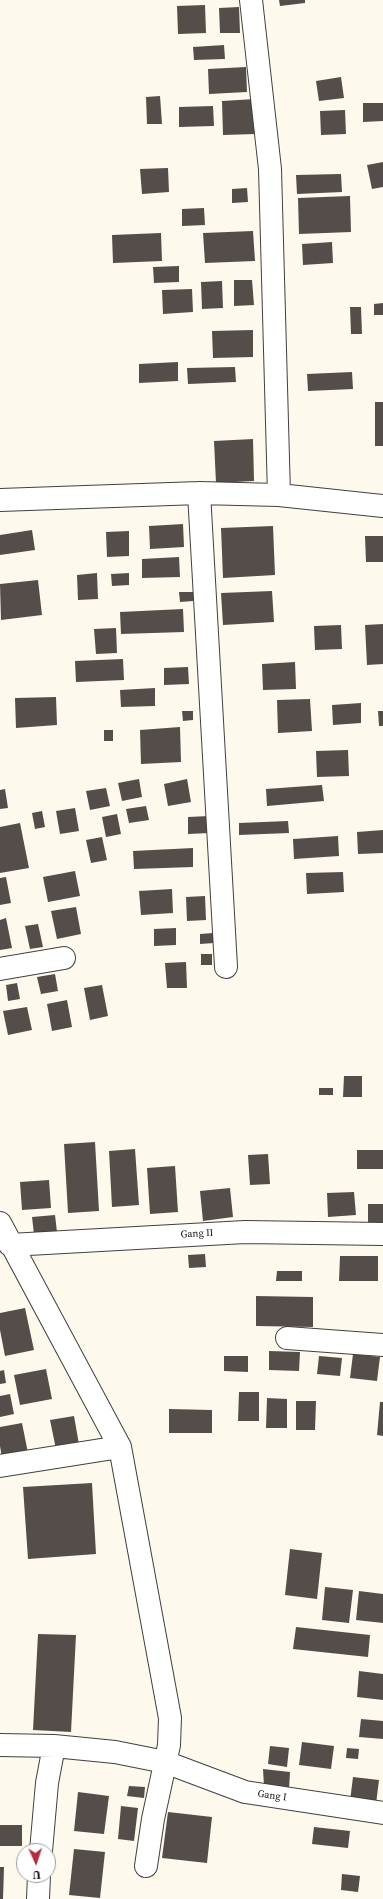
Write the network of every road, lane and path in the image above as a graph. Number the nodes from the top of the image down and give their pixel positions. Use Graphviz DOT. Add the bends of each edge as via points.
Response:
graph roads {
  1 [pos="251,0"];
  2 [pos="199,493"];
  3 [pos="278,495"];
  4 [pos="0,500"];
  5 [pos="383,506"];
  6 [pos="64,958"];
  7 [pos="226,967"];
  8 [pos="0,968"];
  9 [pos="0,1223"];
  10 [pos="383,1234"];
  11 [pos="10,1245"];
  12 [pos="287,1338"];
  13 [pos="383,1345"];
  14 [pos="120,1447"];
  15 [pos="0,1466"];
  16 [pos="0,1745"];
  17 [pos="54,1746"];
  18 [pos="165,1762"];
  19 [pos="383,1813"];
  20 [pos="42,1843"];
  21 [pos="146,1866"];
  22 [pos="39,1883"];
  23 [pos="38,1899"];
  1 -- 3 [label="street" via="270,169"];
  2 -- 3 [label="street"];
  2 -- 4 [label="street"];
  2 -- 7 [label="street"];
  3 -- 5 [label="street"];
  6 -- 8 [label="street"];
  9 -- 11 [label="street"];
  10 -- 11 [label="street, Gang II" via="245,1232"];
  11 -- 14 [label="street"];
  12 -- 13 [label="street"];
  14 -- 15 [label="street"];
  14 -- 18 [label="street" via="170,1718 169,1745"];
  16 -- 17 [label="street, Gang I"];
  17 -- 18 [label="street, Gang I" via="115,1752"];
  17 -- 20 [label="street" via="47,1782"];
  18 -- 19 [label="street, Gang I" via="245,1792"];
  18 -- 21 [label="street"];
  22 -- 23 [label="street"];
}
